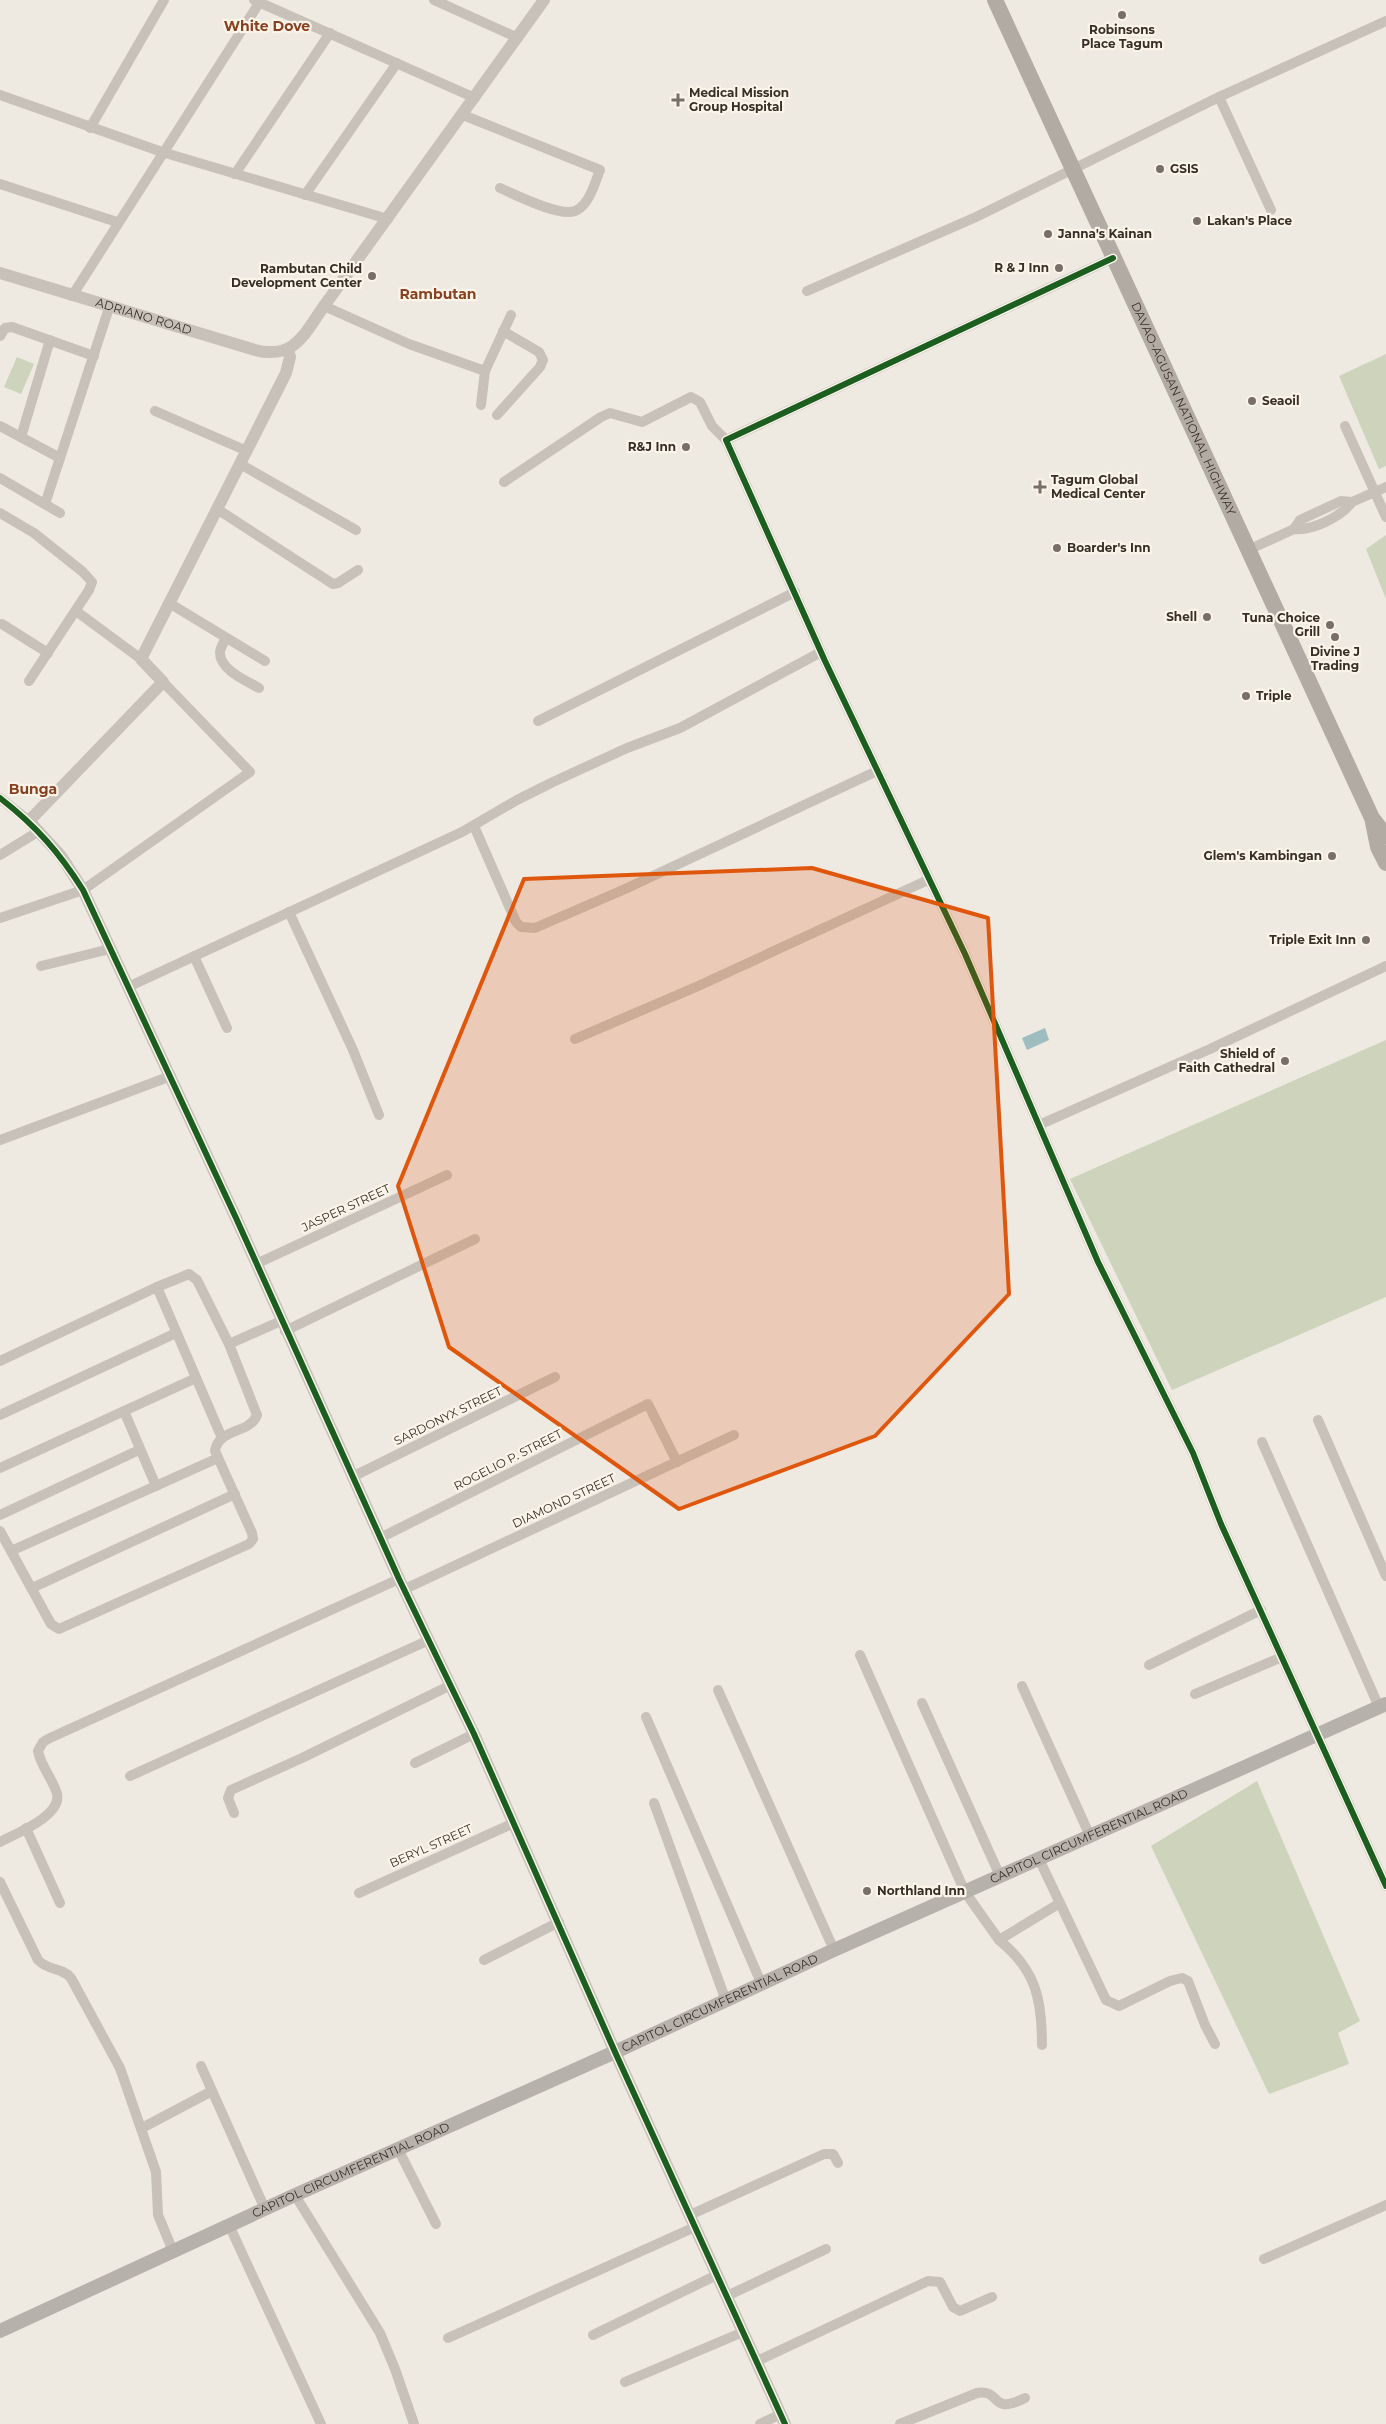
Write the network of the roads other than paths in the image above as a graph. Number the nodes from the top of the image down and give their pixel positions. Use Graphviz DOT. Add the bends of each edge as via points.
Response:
graph roads {
  1 [pos="164,0"];
  2 [pos="434,0"];
  3 [pos="544,0"];
  4 [pos="995,0"];
  5 [pos="258,1"];
  6 [pos="1386,21"];
  7 [pos="330,32"];
  8 [pos="518,38"];
  9 [pos="397,63"];
  10 [pos="0,95"];
  11 [pos="1219,97"];
  12 [pos="475,98"];
  13 [pos="463,116"];
  14 [pos="90,128"];
  15 [pos="162,152"];
  16 [pos="1072,170"];
  17 [pos="235,174"];
  18 [pos="0,184"];
  19 [pos="500,188"];
  20 [pos="306,195"];
  21 [pos="1271,210"];
  22 [pos="388,219"];
  23 [pos="118,222"];
  24 [pos="1113,258"];
  25 [pos="0,273"];
  26 [pos="807,291"];
  27 [pos="72,296"];
  28 [pos="324,306"];
  29 [pos="110,308"];
  30 [pos="511,315"];
  31 [pos="503,331"];
  32 [pos="0,336"];
  33 [pos="50,340"];
  34 [pos="288,350"];
  35 [pos="94,356"];
  36 [pos="485,371"];
  37 [pos="481,405"];
  38 [pos="155,411"];
  39 [pos="497,415"];
  40 [pos="0,426"];
  41 [pos="1345,426"];
  42 [pos="21,437"];
  43 [pos="726,440"];
  44 [pos="247,451"];
  45 [pos="60,458"];
  46 [pos="240,464"];
  47 [pos="0,478"];
  48 [pos="504,482"];
  49 [pos="1386,487"];
  50 [pos="1375,492"];
  51 [pos="45,504"];
  52 [pos="217,509"];
  53 [pos="0,513"];
  54 [pos="60,513"];
  55 [pos="1386,517"];
  56 [pos="356,530"];
  57 [pos="1248,550"];
  58 [pos="358,570"];
  59 [pos="795,592"];
  60 [pos="169,603"];
  61 [pos="76,611"];
  62 [pos="2,624"];
  63 [pos="226,638"];
  64 [pos="821,652"];
  65 [pos="48,653"];
  66 [pos="140,659"];
  67 [pos="265,661"];
  68 [pos="29,681"];
  69 [pos="163,682"];
  70 [pos="259,688"];
  71 [pos="538,721"];
  72 [pos="877,771"];
  73 [pos="0,798"];
  74 [pos="1372,818"];
  75 [pos="29,821"];
  76 [pos="474,826"];
  77 [pos="39,831"];
  78 [pos="1386,836"];
  79 [pos="0,854"];
  80 [pos="1386,864"];
  81 [pos="928,880"];
  82 [pos="83,890"];
  83 [pos="289,912"];
  84 [pos="0,918"];
  85 [pos="110,949"];
  86 [pos="194,956"];
  87 [pos="41,966"];
  88 [pos="1386,966"];
  89 [pos="128,987"];
  90 [pos="227,1028"];
  91 [pos="575,1039"];
  92 [pos="170,1076"];
  93 [pos="379,1115"];
  94 [pos="1039,1125"];
  95 [pos="0,1140"];
  96 [pos="447,1175"];
  97 [pos="475,1240"];
  98 [pos="256,1264"];
  99 [pos="157,1287"];
  100 [pos="283,1326"];
  101 [pos="176,1333"];
  102 [pos="229,1344"];
  103 [pos="0,1362"];
  104 [pos="555,1377"];
  105 [pos="196,1378"];
  106 [pos="124,1411"];
  107 [pos="0,1415"];
  108 [pos="1318,1420"];
  109 [pos="734,1435"];
  110 [pos="222,1438"];
  111 [pos="1262,1442"];
  112 [pos="139,1450"];
  113 [pos="218,1458"];
  114 [pos="677,1462"];
  115 [pos="0,1468"];
  116 [pos="352,1477"];
  117 [pos="156,1486"];
  118 [pos="235,1494"];
  119 [pos="0,1515"];
  120 [pos="0,1531"];
  121 [pos="380,1538"];
  122 [pos="11,1551"];
  123 [pos="1386,1576"];
  124 [pos="402,1584"];
  125 [pos="32,1588"];
  126 [pos="1261,1610"];
  127 [pos="429,1640"];
  128 [pos="860,1655"];
  129 [pos="1282,1657"];
  130 [pos="1149,1665"];
  131 [pos="451,1685"];
  132 [pos="1022,1686"];
  133 [pos="718,1690"];
  134 [pos="1196,1694"];
  135 [pos="922,1703"];
  136 [pos="1383,1705"];
  137 [pos="646,1718"];
  138 [pos="474,1734"];
  139 [pos="1319,1735"];
  140 [pos="415,1763"];
  141 [pos="130,1776"];
  142 [pos="654,1803"];
  143 [pos="234,1813"];
  144 [pos="514,1822"];
  145 [pos="26,1828"];
  146 [pos="1090,1836"];
  147 [pos="0,1842"];
  148 [pos="1039,1859"];
  149 [pos="1000,1876"];
  150 [pos="0,1882"];
  151 [pos="1386,1886"];
  152 [pos="965,1892"];
  153 [pos="359,1893"];
  154 [pos="60,1903"];
  155 [pos="1060,1903"];
  156 [pos="559,1922"];
  157 [pos="1000,1940"];
  158 [pos="834,1950"];
  159 [pos="484,1960"];
  160 [pos="762,1985"];
  161 [pos="726,2001"];
  162 [pos="1215,2044"];
  163 [pos="1042,2045"];
  164 [pos="616,2052"];
  165 [pos="200,2066"];
  166 [pos="212,2091"];
  167 [pos="142,2128"];
  168 [pos="398,2149"];
  169 [pos="838,2163"];
  170 [pos="295,2195"];
  171 [pos="1386,2205"];
  172 [pos="264,2209"];
  173 [pos="693,2221"];
  174 [pos="436,2224"];
  175 [pos="229,2225"];
  176 [pos="826,2248"];
  177 [pos="173,2251"];
  178 [pos="1264,2260"];
  179 [pos="717,2275"];
  180 [pos="727,2296"];
  181 [pos="992,2297"];
  182 [pos="0,2331"];
  183 [pos="743,2332"];
  184 [pos="594,2335"];
  185 [pos="448,2338"];
  186 [pos="757,2361"];
  187 [pos="625,2382"];
  188 [pos="1025,2398"];
  189 [pos="783,2419"];
  190 [pos="321,2424"];
  191 [pos="414,2424"];
  192 [pos="760,2424"];
  193 [pos="900,2424"];
  1 -- 14 [label="street"];
  2 -- 8 [label="street"];
  3 -- 8 [label="street"];
  4 -- 16 [label="highway, DAVAO-AGUSAN NATIONAL HIGHWAY"];
  5 -- 7 [label="street"];
  5 -- 15 [label="street"];
  6 -- 11 [label="street"];
  7 -- 9 [label="street"];
  7 -- 17 [label="street"];
  8 -- 12 [label="street"];
  9 -- 12 [label="street"];
  9 -- 20 [label="street"];
  10 -- 14 [label="street"];
  11 -- 16 [label="street"];
  11 -- 21 [label="street"];
  12 -- 13 [label="street"];
  13 -- 19 [label="street" via="600,170 585,203 568,213"];
  13 -- 22 [label="street"];
  14 -- 15 [label="street"];
  15 -- 17 [label="street"];
  15 -- 23 [label="street"];
  16 -- 24 [label="highway, DAVAO-AGUSAN NATIONAL HIGHWAY"];
  16 -- 26 [label="street" via="976,217"];
  17 -- 20 [label="street"];
  18 -- 23 [label="street"];
  20 -- 22 [label="street"];
  22 -- 28 [label="street"];
  23 -- 27 [label="street"];
  24 -- 43 [label="street"];
  24 -- 57 [label="highway, DAVAO-AGUSAN NATIONAL HIGHWAY"];
  25 -- 27 [label="street, ADRIANO ROAD"];
  27 -- 29 [label="street, ADRIANO ROAD"];
  28 -- 34 [label="street" via="302,338"];
  28 -- 36 [label="street" via="409,344"];
  29 -- 34 [label="street, ADRIANO ROAD" via="265,353"];
  29 -- 35 [label="street"];
  30 -- 31 [label="street"];
  31 -- 36 [label="street"];
  31 -- 39 [label="street" via="539,352 543,360"];
  32 -- 33 [label="street" via="8,327"];
  33 -- 35 [label="street"];
  33 -- 42 [label="street"];
  34 -- 44 [label="street" via="286,373"];
  35 -- 45 [label="street"];
  36 -- 37 [label="street"];
  38 -- 44 [label="street"];
  40 -- 42 [label="street"];
  41 -- 50 [label="street"];
  42 -- 45 [label="street"];
  43 -- 48 [label="street" via="712,426 700,402 691,397 642,422 610,413 601,417"];
  43 -- 59 [label="street"];
  44 -- 46 [label="street"];
  45 -- 51 [label="street"];
  46 -- 52 [label="street"];
  46 -- 56 [label="street"];
  47 -- 51 [label="street"];
  49 -- 50 [label="street"];
  50 -- 55 [label="street"];
  50 -- 57 [label="street" via="1352,502 1341,502 1304,530 1294,529"];
  51 -- 54 [label="street"];
  52 -- 58 [label="street" via="330,583 338,583"];
  52 -- 60 [label="street"];
  53 -- 61 [label="street" via="34,533 90,578 90,590"];
  57 -- 74 [label="highway, DAVAO-AGUSAN NATIONAL HIGHWAY"];
  59 -- 64 [label="street"];
  59 -- 71 [label="street"];
  60 -- 63 [label="street"];
  60 -- 66 [label="street"];
  61 -- 65 [label="street"];
  61 -- 66 [label="street"];
  62 -- 65 [label="street"];
  63 -- 67 [label="street"];
  63 -- 70 [label="street" via="220,654 222,661 234,674"];
  64 -- 72 [label="street"];
  64 -- 76 [label="street" via="680,728 627,748 544,787"];
  65 -- 68 [label="street"];
  66 -- 69 [label="street"];
  69 -- 75 [label="street"];
  69 -- 82 [label="street" via="250,772"];
  72 -- 76 [label="street" via="534,928 522,927 516,922"];
  72 -- 81 [label="street"];
  73 -- 75 [label="street"];
  74 -- 78 [label="highway, DAVAO-AGUSAN NATIONAL HIGHWAY"];
  74 -- 80 [label="highway, DAVAO-AGUSAN NATIONAL HIGHWAY" via="1378,847"];
  75 -- 77 [label="street"];
  76 -- 83 [label="street"];
  77 -- 79 [label="street"];
  77 -- 82 [label="street" via="61,856"];
  81 -- 91 [label="street"];
  81 -- 94 [label="street" via="965,954"];
  82 -- 84 [label="street"];
  82 -- 85 [label="street"];
  83 -- 86 [label="street"];
  83 -- 93 [label="street" via="353,1050"];
  85 -- 87 [label="street"];
  85 -- 89 [label="street"];
  86 -- 89 [label="street"];
  86 -- 90 [label="street"];
  88 -- 94 [label="street" via="1210,1050"];
  89 -- 92 [label="street"];
  92 -- 95 [label="street"];
  92 -- 98 [label="street"];
  94 -- 126 [label="street" via="1098,1262 1193,1453 1221,1524"];
  96 -- 98 [label="street, JASPER STREET"];
  97 -- 100 [label="street"];
  98 -- 100 [label="street"];
  99 -- 101 [label="street"];
  99 -- 102 [label="street" via="184,1275 195,1276"];
  99 -- 103 [label="street"];
  100 -- 102 [label="street"];
  100 -- 116 [label="street"];
  101 -- 105 [label="street"];
  101 -- 107 [label="street"];
  102 -- 110 [label="street" via="257,1415 253,1422"];
  104 -- 116 [label="street, SARDONYX STREET"];
  105 -- 106 [label="street"];
  105 -- 110 [label="street"];
  106 -- 112 [label="street"];
  106 -- 115 [label="street"];
  108 -- 123 [label="street"];
  109 -- 114 [label="street, DIAMOND STREET"];
  110 -- 113 [label="street" via="216,1448"];
  111 -- 136 [label="street"];
  112 -- 117 [label="street"];
  112 -- 119 [label="street"];
  113 -- 117 [label="street"];
  113 -- 118 [label="street"];
  114 -- 121 [label="street, ROGELIO P. STREET" via="648,1404"];
  114 -- 124 [label="street, DIAMOND STREET"];
  116 -- 121 [label="street"];
  117 -- 122 [label="street"];
  118 -- 125 [label="street"];
  118 -- 125 [label="street" via="252,1533 253,1539 249,1544 63,1628 51,1624"];
  120 -- 122 [label="street"];
  121 -- 124 [label="street"];
  122 -- 125 [label="street"];
  124 -- 127 [label="street"];
  124 -- 145 [label="street, DIAMOND STREET" via="43,1742 39,1747 39,1757 56,1794 56,1805 46,1816"];
  126 -- 129 [label="street"];
  126 -- 130 [label="street"];
  127 -- 131 [label="street"];
  127 -- 141 [label="street"];
  128 -- 152 [label="street"];
  129 -- 134 [label="street"];
  129 -- 139 [label="street"];
  131 -- 138 [label="street"];
  131 -- 143 [label="street" via="231,1790 228,1798"];
  132 -- 146 [label="street"];
  133 -- 158 [label="street"];
  135 -- 149 [label="street"];
  136 -- 139 [label="main road, CAPITOL CIRCUMFERENTIAL ROAD"];
  137 -- 160 [label="street"];
  138 -- 140 [label="street"];
  138 -- 144 [label="street"];
  139 -- 146 [label="main road, CAPITOL CIRCUMFERENTIAL ROAD"];
  139 -- 151 [label="street"];
  142 -- 161 [label="street"];
  144 -- 153 [label="street, BERYL STREET"];
  144 -- 156 [label="street"];
  145 -- 147 [label="street"];
  145 -- 154 [label="street"];
  146 -- 148 [label="main road, CAPITOL CIRCUMFERENTIAL ROAD"];
  148 -- 149 [label="main road, CAPITOL CIRCUMFERENTIAL ROAD"];
  148 -- 155 [label="street"];
  149 -- 152 [label="main road, CAPITOL CIRCUMFERENTIAL ROAD"];
  150 -- 167 [label="street" via="38,1960 44,1966 67,1973 88,2006 120,2068"];
  152 -- 157 [label="street"];
  152 -- 158 [label="main road, CAPITOL CIRCUMFERENTIAL ROAD"];
  155 -- 157 [label="street"];
  155 -- 162 [label="street" via="1106,2000 1119,2006 1182,1978 1188,1981"];
  156 -- 159 [label="street"];
  156 -- 164 [label="street"];
  157 -- 163 [label="street" via="1024,1964 1030,1976 1039,2002"];
  158 -- 160 [label="main road, CAPITOL CIRCUMFERENTIAL ROAD"];
  160 -- 161 [label="main road, CAPITOL CIRCUMFERENTIAL ROAD"];
  161 -- 164 [label="main road, CAPITOL CIRCUMFERENTIAL ROAD"];
  164 -- 168 [label="main road, CAPITOL CIRCUMFERENTIAL ROAD"];
  164 -- 173 [label="street"];
  165 -- 166 [label="street"];
  166 -- 167 [label="street"];
  166 -- 172 [label="street"];
  167 -- 177 [label="street" via="158,2178 158,2215"];
  168 -- 170 [label="main road, CAPITOL CIRCUMFERENTIAL ROAD"];
  168 -- 174 [label="street"];
  169 -- 173 [label="street" via="833,2154 824,2154"];
  170 -- 172 [label="main road, CAPITOL CIRCUMFERENTIAL ROAD"];
  170 -- 191 [label="street" via="380,2333"];
  171 -- 178 [label="street"];
  172 -- 175 [label="main road, CAPITOL CIRCUMFERENTIAL ROAD"];
  173 -- 179 [label="street"];
  173 -- 185 [label="street"];
  175 -- 177 [label="main road, CAPITOL CIRCUMFERENTIAL ROAD"];
  175 -- 190 [label="street"];
  176 -- 180 [label="street"];
  177 -- 182 [label="main road, CAPITOL CIRCUMFERENTIAL ROAD"];
  179 -- 180 [label="street"];
  179 -- 184 [label="street"];
  180 -- 183 [label="street"];
  181 -- 186 [label="street" via="960,2311 954,2307 942,2284 933,2279"];
  183 -- 186 [label="street"];
  183 -- 187 [label="street"];
  186 -- 189 [label="street"];
  188 -- 193 [label="street" via="1004,2406 990,2394 977,2393"];
  189 -- 192 [label="street"];
}
